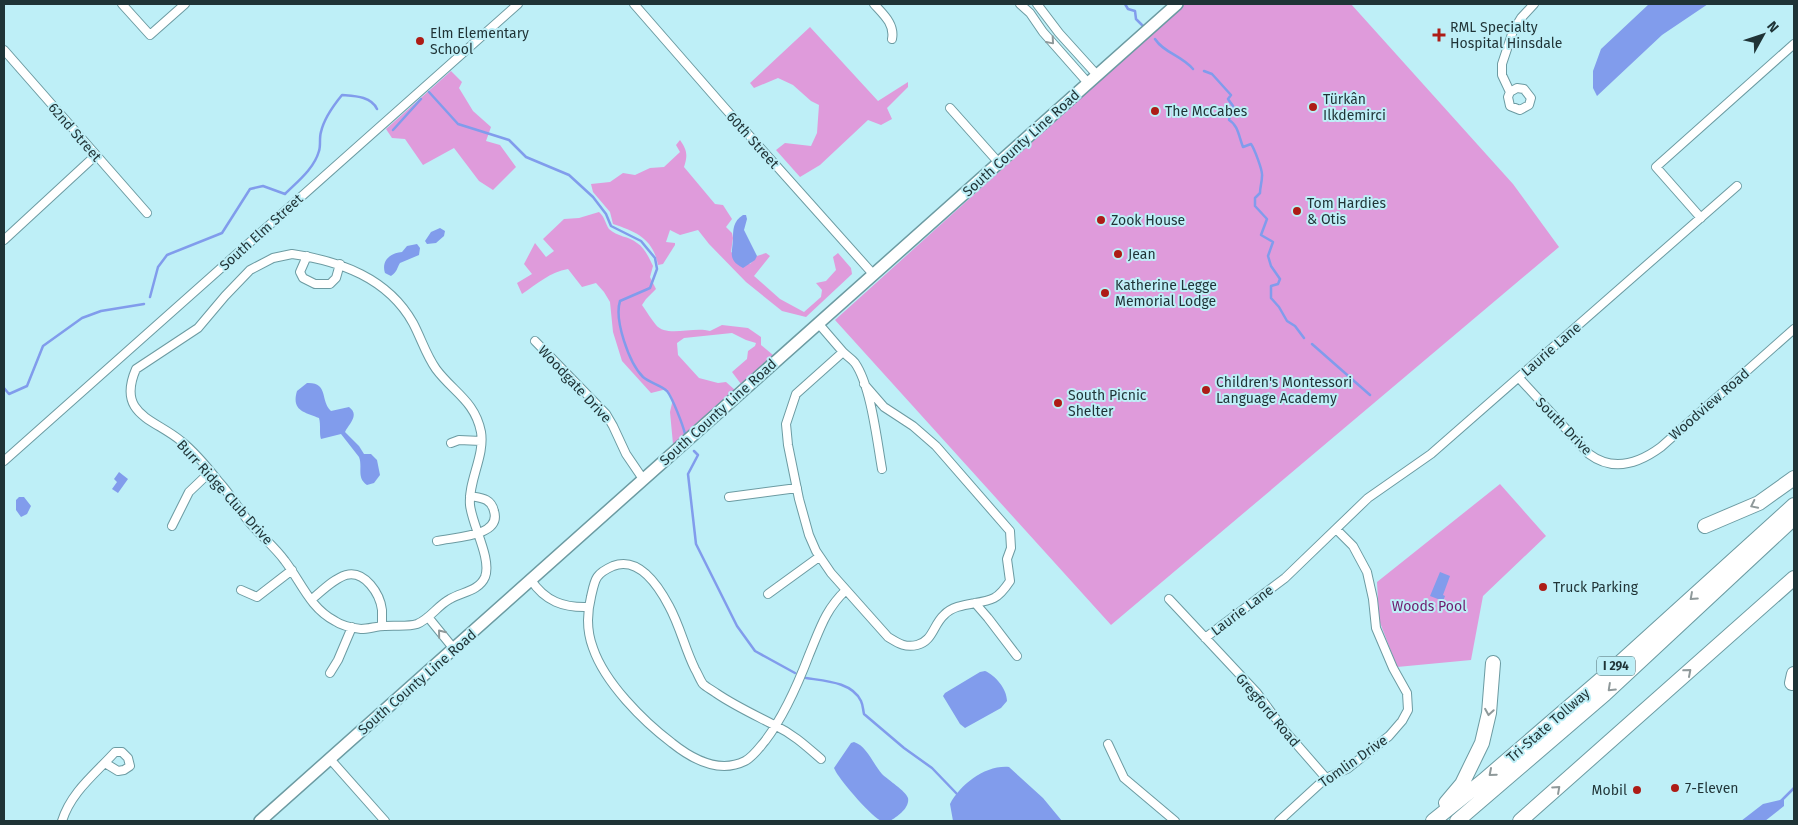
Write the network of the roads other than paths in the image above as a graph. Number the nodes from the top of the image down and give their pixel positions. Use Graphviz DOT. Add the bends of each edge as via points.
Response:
graph roads {
  1 [pos="122,4"];
  2 [pos="185,4"];
  3 [pos="518,4"];
  4 [pos="634,4"];
  5 [pos="874,4"];
  6 [pos="1020,4"];
  7 [pos="1037,4"];
  8 [pos="1177,4"];
  9 [pos="1534,4"];
  10 [pos="892,39"];
  11 [pos="1794,44"];
  12 [pos="4,50"];
  13 [pos="1093,79"];
  14 [pos="1510,92"];
  15 [pos="950,108"];
  16 [pos="95,156"];
  17 [pos="998,163"];
  18 [pos="1737,186"];
  19 [pos="147,212"];
  20 [pos="1701,218"];
  21 [pos="4,240"];
  22 [pos="307,256"];
  23 [pos="340,264"];
  24 [pos="873,274"];
  25 [pos="818,323"];
  26 [pos="1794,329"];
  27 [pos="535,341"];
  28 [pos="843,352"];
  29 [pos="1519,378"];
  30 [pos="864,384"];
  31 [pos="884,407"];
  32 [pos="873,418"];
  33 [pos="481,441"];
  34 [pos="451,443"];
  35 [pos="4,461"];
  36 [pos="1616,465"];
  37 [pos="882,469"];
  38 [pos="210,472"];
  39 [pos="1794,478"];
  40 [pos="643,479"];
  41 [pos="798,488"];
  42 [pos="470,496"];
  43 [pos="729,497"];
  44 [pos="1794,505"];
  45 [pos="1794,518"];
  46 [pos="172,526"];
  47 [pos="1705,526"];
  48 [pos="1336,529"];
  49 [pos="477,533"];
  50 [pos="436,541"];
  51 [pos="819,557"];
  52 [pos="292,570"];
  53 [pos="1794,578"];
  54 [pos="531,580"];
  55 [pos="241,590"];
  56 [pos="846,590"];
  57 [pos="768,594"];
  58 [pos="1169,599"];
  59 [pos="311,600"];
  60 [pos="975,603"];
  61 [pos="589,607"];
  62 [pos="428,617"];
  63 [pos="382,626"];
  64 [pos="352,628"];
  65 [pos="1205,638"];
  66 [pos="454,649"];
  67 [pos="1017,656"];
  68 [pos="1493,663"];
  69 [pos="330,672"];
  70 [pos="775,725"];
  71 [pos="1108,744"];
  72 [pos="330,759"];
  73 [pos="820,759"];
  74 [pos="105,763"];
  75 [pos="1326,778"];
  76 [pos="62,821"];
  77 [pos="260,821"];
  78 [pos="385,821"];
  79 [pos="1175,821"];
  80 [pos="1279,821"];
  81 [pos="1429,821"];
  82 [pos="1434,821"];
  83 [pos="1457,821"];
  84 [pos="1520,821"];
  1 -- 2 [label="street" via="150,35"];
  3 -- 35 [label="street, South Elm Street"];
  4 -- 24 [label="street, 60th Street"];
  5 -- 10 [label="street" via="890,23"];
  6 -- 13 [label="street, one-way" via="1048,37"];
  7 -- 13 [label="street"];
  8 -- 13 [label="main road, South County Line Road"];
  9 -- 14 [label="street" via="1520,18 1502,64 1502,75"];
  11 -- 20 [label="street" via="1656,167"];
  12 -- 16 [label="street, 62nd Street"];
  13 -- 17 [label="main road, South County Line Road"];
  15 -- 17 [label="street"];
  16 -- 19 [label="street, 62nd Street"];
  16 -- 21 [label="street"];
  17 -- 24 [label="main road, South County Line Road"];
  18 -- 20 [label="street, Laurie Lane"];
  20 -- 29 [label="street, Laurie Lane"];
  22 -- 23 [label="street, Burr Ridge Club Drive"];
  22 -- 23 [label="street" via="300,272 303,278 315,284 330,284 336,278"];
  22 -- 38 [label="street, Burr Ridge Club Drive" via="292,254 273,258 250,270 198,328 136,369 131,389 136,410 188,447"];
  23 -- 33 [label="street, Burr Ridge Club Drive" via="365,276 393,296 408,315 436,368 472,408"];
  24 -- 25 [label="main road, South County Line Road"];
  25 -- 28 [label="street"];
  25 -- 40 [label="main road, South County Line Road"];
  26 -- 36 [label="street, Woodview Road" via="1661,447 1641,460"];
  27 -- 40 [label="street, Woodgate Drive" via="606,414"];
  28 -- 30 [label="street" via="854,363"];
  28 -- 41 [label="street" via="796,394 790,411 786,424 787,438"];
  29 -- 36 [label="street, South Drive" via="1589,454 1598,461"];
  29 -- 48 [label="street, Laurie Lane" via="1431,454 1368,498"];
  30 -- 31 [label="street"];
  30 -- 32 [label="street"];
  31 -- 32 [label="street"];
  31 -- 60 [label="street" via="936,446 1010,531 1010,582 996,598"];
  32 -- 37 [label="street"];
  33 -- 34 [label="street"];
  33 -- 42 [label="street, Burr Ridge Club Drive"];
  38 -- 46 [label="street" via="189,492"];
  38 -- 52 [label="street, Burr Ridge Club Drive"];
  39 -- 47 [label="highway, one-way" via="1759,503"];
  40 -- 54 [label="main road, South County Line Road"];
  41 -- 43 [label="street"];
  41 -- 51 [label="street" via="809,535"];
  42 -- 49 [label="street, Burr Ridge Club Drive"];
  42 -- 49 [label="street" via="487,499 496,517 485,532"];
  44 -- 82 [label="highway, Tri-State Tollway / I 294, one-way" via="1607,674"];
  45 -- 83 [label="highway, Tri-State Tollway / I 294, one-way" via="1604,694"];
  48 -- 65 [label="street, Laurie Lane" via="1285,578"];
  48 -- 75 [label="street, Tomlin Drive" via="1352,546 1367,572 1376,628 1407,693 1408,710 1389,736 1370,752 1347,769"];
  49 -- 50 [label="street"];
  49 -- 62 [label="street, Burr Ridge Club Drive" via="487,566 480,585 449,599"];
  51 -- 56 [label="street"];
  51 -- 57 [label="street"];
  52 -- 55 [label="street" via="257,597"];
  52 -- 59 [label="street, Burr Ridge Club Drive"];
  84 -- 53 [label="highway, one-way"];
  54 -- 61 [label="street" via="553,602"];
  54 -- 66 [label="main road, South County Line Road"];
  56 -- 60 [label="street" via="888,637 907,646 925,642 944,614"];
  56 -- 70 [label="street" via="822,620"];
  58 -- 65 [label="street, Gregford Road"];
  59 -- 63 [label="street" via="337,579 353,574 371,585 378,596"];
  59 -- 64 [label="street, Burr Ridge Club Drive" via="335,622"];
  60 -- 67 [label="street"];
  61 -- 70 [label="street" via="588,629 604,670 642,717 679,748 704,763 735,765 754,753"];
  61 -- 70 [label="street" via="595,580 601,571 629,564 646,574 671,610 703,684 734,705"];
  62 -- 63 [label="street, Burr Ridge Club Drive" via="416,625"];
  66 -- 62 [label="street, one-way"];
  63 -- 64 [label="street, Burr Ridge Club Drive"];
  64 -- 69 [label="street"];
  65 -- 75 [label="street, Gregford Road" via="1257,693"];
  66 -- 72 [label="main road, South County Line Road"];
  68 -- 81 [label="highway, one-way" via="1489,713 1482,743 1462,784"];
  70 -- 73 [label="street"];
  71 -- 79 [label="street" via="1124,778"];
  72 -- 77 [label="main road, South County Line Road"];
  72 -- 78 [label="street"];
  74 -- 76 [label="street" via="78,790"];
  75 -- 80 [label="street, Tomlin Drive"];
}
